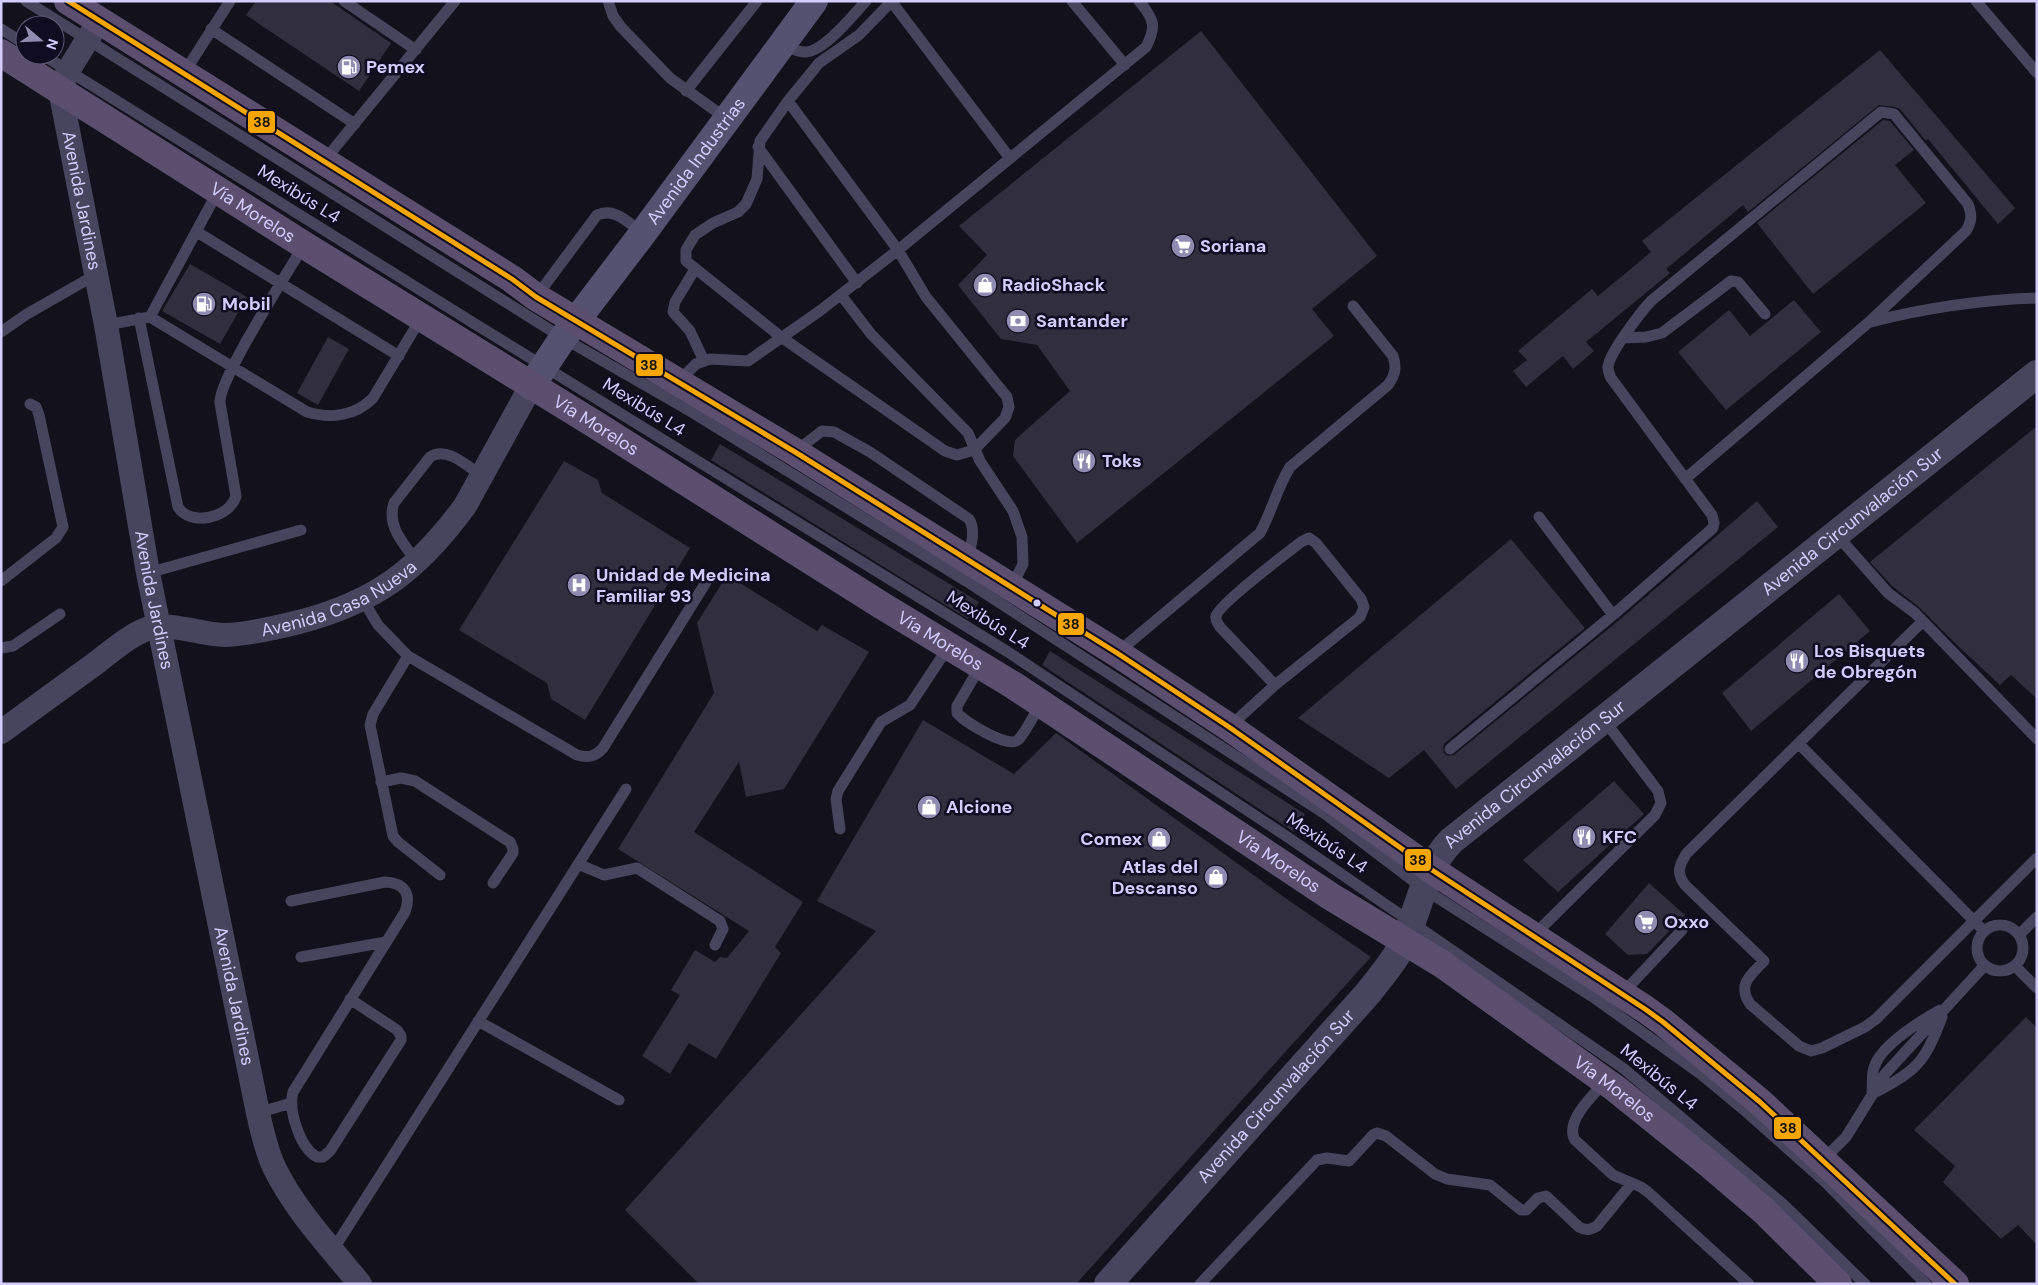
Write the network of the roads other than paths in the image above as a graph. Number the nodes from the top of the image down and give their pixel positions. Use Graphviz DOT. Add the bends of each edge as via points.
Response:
graph roads {
  1 [pos="26,1"];
  2 [pos="68,1"];
  3 [pos="230,1"];
  4 [pos="344,1"];
  5 [pos="455,1"];
  6 [pos="608,1"];
  7 [pos="757,1"];
  8 [pos="814,1"];
  9 [pos="866,1"];
  10 [pos="891,1"];
  11 [pos="1072,1"];
  12 [pos="1139,1"];
  13 [pos="1976,1"];
  14 [pos="1,29"];
  15 [pos="211,29"];
  16 [pos="93,30"];
  17 [pos="15,38"];
  18 [pos="782,44"];
  19 [pos="416,50"];
  20 [pos="1,53"];
  21 [pos="51,65"];
  22 [pos="1125,65"];
  23 [pos="2037,73"];
  24 [pos="183,74"];
  25 [pos="64,80"];
  26 [pos="686,91"];
  27 [pos="788,102"];
  28 [pos="727,119"];
  29 [pos="354,124"];
  30 [pos="758,147"];
  31 [pos="1010,157"];
  32 [pos="324,161"];
  33 [pos="218,191"];
  34 [pos="197,232"];
  35 [pos="642,233"];
  36 [pos="304,245"];
  37 [pos="898,250"];
  38 [pos="695,269"];
  39 [pos="97,274"];
  40 [pos="282,283"];
  41 [pos="857,283"];
  42 [pos="841,296"];
  43 [pos="536,297"];
  44 [pos="2037,298"];
  45 [pos="1353,306"];
  46 [pos="1765,314"];
  47 [pos="144,318"];
  48 [pos="421,318"];
  49 [pos="1868,323"];
  50 [pos="106,325"];
  51 [pos="569,329"];
  52 [pos="1,332"];
  53 [pos="781,338"];
  54 [pos="1624,338"];
  55 [pos="399,356"];
  56 [pos="704,361"];
  57 [pos="232,368"];
  58 [pos="2037,374"];
  59 [pos="538,376"];
  60 [pos="678,382"];
  61 [pos="30,404"];
  62 [pos="974,450"];
  63 [pos="795,452"];
  64 [pos="482,476"];
  65 [pos="1685,479"];
  66 [pos="1539,517"];
  67 [pos="301,530"];
  68 [pos="1836,533"];
  69 [pos="968,558"];
  70 [pos="417,562"];
  71 [pos="148,573"];
  72 [pos="708,579"];
  73 [pos="1,581"];
  74 [pos="1012,586"];
  75 [pos="363,600"];
  76 [pos="60,614"];
  77 [pos="1613,615"];
  78 [pos="1923,621"];
  79 [pos="158,626"];
  80 [pos="949,646"];
  81 [pos="1,648"];
  82 [pos="1117,653"];
  83 [pos="408,656"];
  84 [pos="980,665"];
  85 [pos="1275,685"];
  86 [pos="1041,703"];
  87 [pos="1604,720"];
  88 [pos="1229,727"];
  89 [pos="1,732"];
  90 [pos="2037,739"];
  91 [pos="1799,744"];
  92 [pos="1450,749"];
  93 [pos="381,782"];
  94 [pos="626,790"];
  95 [pos="840,828"];
  96 [pos="2037,858"];
  97 [pos="578,864"];
  98 [pos="440,874"];
  99 [pos="1428,880"];
  100 [pos="493,883"];
  101 [pos="291,901"];
  102 [pos="2037,917"];
  103 [pos="1974,921"];
  104 [pos="1682,930"];
  105 [pos="1984,931"];
  106 [pos="1408,932"];
  107 [pos="2019,935"];
  108 [pos="1533,936"];
  109 [pos="386,942"];
  110 [pos="715,946"];
  111 [pos="301,957"];
  112 [pos="1985,965"];
  113 [pos="2015,966"];
  114 [pos="2037,988"];
  115 [pos="1622,994"];
  116 [pos="350,999"];
  117 [pos="1946,1006"];
  118 [pos="478,1021"];
  119 [pos="1605,1082"];
  120 [pos="1872,1094"];
  121 [pos="619,1100"];
  122 [pos="291,1104"];
  123 [pos="258,1113"];
  124 [pos="1824,1160"];
  125 [pos="1632,1184"];
  126 [pos="333,1250"];
  127 [pos="360,1284"];
  128 [pos="1108,1284"];
  129 [pos="1200,1284"];
  130 [pos="1749,1284"];
  131 [pos="1838,1284"];
  132 [pos="1865,1284"];
  133 [pos="1926,1284"];
  134 [pos="1955,1284"];
  1 -- 16 [label="lane, Mexibús L4"];
  2 -- 16 [label="main road"];
  3 -- 15 [label="lane"];
  4 -- 19 [label="lane"];
  5 -- 19 [label="lane"];
  6 -- 26 [label="lane" via="621,27"];
  7 -- 26 [label="lane"];
  8 -- 18 [label="main road, Avenida Industrias"];
  9 -- 18 [label="lane" via="836,34 812,50 797,51"];
  10 -- 27 [label="lane" via="858,35 819,63"];
  10 -- 31 [label="lane"];
  11 -- 22 [label="lane"];
  12 -- 22 [label="lane" via="1152,19 1154,29 1146,47"];
  13 -- 23 [label="lane"];
  14 -- 17 [label="lane"];
  15 -- 24 [label="lane"];
  15 -- 29 [label="lane"];
  16 -- 24 [label="main road"];
  16 -- 25 [label="street"];
  16 -- 51 [label="lane, Mexibús L4"];
  18 -- 28 [label="main road, Avenida Industrias"];
  19 -- 29 [label="lane"];
  20 -- 25 [label="main road, Vía Morelos"];
  21 -- 25 [label="lane, Mexibús L4"];
  22 -- 31 [label="lane"];
  24 -- 32 [label="main road"];
  25 -- 33 [label="main road, Vía Morelos"];
  25 -- 39 [label="street, Avenida Jardines"];
  25 -- 59 [label="lane, Mexibús L4"];
  26 -- 28 [label="lane"];
  27 -- 30 [label="lane" via="763,134"];
  27 -- 37 [label="lane"];
  28 -- 35 [label="main road, Avenida Industrias"];
  29 -- 32 [label="lane"];
  30 -- 38 [label="lane" via="757,179 746,204 738,212 700,232 686,250 686,261"];
  30 -- 41 [label="lane"];
  31 -- 37 [label="lane"];
  32 -- 43 [label="main road"];
  33 -- 34 [label="lane"];
  33 -- 36 [label="main road, Vía Morelos"];
  34 -- 40 [label="lane"];
  34 -- 47 [label="lane"];
  35 -- 43 [label="lane" via="614,213 597,215"];
  35 -- 51 [label="main road, Avenida Industrias"];
  36 -- 40 [label="lane"];
  36 -- 48 [label="main road, Vía Morelos"];
  37 -- 41 [label="lane"];
  37 -- 62 [label="lane" via="926,296 1007,396 1009,412 1006,418"];
  38 -- 53 [label="lane"];
  38 -- 56 [label="lane" via="675,302 673,312 690,331"];
  39 -- 50 [label="street, Avenida Jardines"];
  39 -- 52 [label="lane"];
  40 -- 55 [label="lane"];
  40 -- 57 [label="lane"];
  41 -- 42 [label="lane"];
  42 -- 53 [label="lane"];
  42 -- 62 [label="lane" via="872,334 965,428"];
  43 -- 51 [label="main road"];
  44 -- 49 [label="lane" via="1967,304"];
  45 -- 82 [label="lane" via="1393,356 1396,370 1388,385 1290,467 1260,533"];
  46 -- 54 [label="lane" via="1738,282 1731,281 1662,333"];
  47 -- 50 [label="lane"];
  47 -- 57 [label="lane"];
  47 -- 57 [label="lane" via="178,507 181,513 192,518 220,513 234,500 220,399"];
  48 -- 55 [label="lane"];
  48 -- 59 [label="main road, Vía Morelos"];
  49 -- 54 [label="lane" via="1966,231 1971,220 1968,204 1898,118 1886,112 1881,112 1650,300"];
  49 -- 65 [label="lane"];
  50 -- 71 [label="street, Avenida Jardines"];
  51 -- 59 [label="main road, Avenida Casa Nueva"];
  51 -- 60 [label="main road"];
  51 -- 99 [label="lane, Mexibús L4" via="690,411 966,581"];
  53 -- 56 [label="lane" via="748,361 710,358"];
  53 -- 62 [label="lane" via="945,451 957,455"];
  54 -- 65 [label="lane" via="1610,359 1611,378"];
  55 -- 57 [label="lane" via="366,405 356,411 329,416 308,412"];
  56 -- 60 [label="lane" via="696,364"];
  58 -- 68 [label="street, Avenida Circunvalación Sur"];
  59 -- 64 [label="street, Avenida Casa Nueva"];
  59 -- 80 [label="main road, Vía Morelos"];
  59 -- 106 [label="lane, Mexibús L4" via="1008,652 1289,838"];
  60 -- 63 [label="main road"];
  61 -- 73 [label="lane" via="36,407 39,415 63,527 56,538"];
  62 -- 74 [label="lane" via="1013,511 1022,537 1023,564"];
  63 -- 69 [label="main road"];
  63 -- 69 [label="lane" via="826,431 870,452 969,519 972,529"];
  64 -- 70 [label="street, Avenida Casa Nueva" via="454,520"];
  64 -- 70 [label="lane" via="448,454 436,454 430,457 394,503 392,524"];
  65 -- 77 [label="lane" via="1712,515 1713,528"];
  66 -- 77 [label="lane"];
  67 -- 71 [label="lane"];
  68 -- 78 [label="lane" via="1888,593"];
  68 -- 87 [label="street, Avenida Circunvalación Sur"];
  69 -- 74 [label="main road"];
  70 -- 75 [label="street, Avenida Casa Nueva"];
  71 -- 79 [label="street, Avenida Jardines"];
  72 -- 83 [label="lane" via="604,748 591,757 577,755"];
  74 -- 82 [label="main road"];
  75 -- 79 [label="street, Avenida Casa Nueva" via="309,619 242,633 209,634"];
  75 -- 83 [label="lane" via="378,625"];
  76 -- 81 [label="lane" via="13,646"];
  77 -- 92 [label="lane"];
  78 -- 90 [label="lane"];
  78 -- 91 [label="lane"];
  79 -- 89 [label="street" via="136,635"];
  79 -- 123 [label="street, Avenida Jardines"];
  80 -- 84 [label="main road, Vía Morelos"];
  80 -- 95 [label="lane" via="910,705 881,722 838,791"];
  82 -- 88 [label="main road"];
  83 -- 93 [label="lane" via="371,719"];
  84 -- 86 [label="main road, Vía Morelos"];
  84 -- 86 [label="lane" via="957,706 957,713 963,719 1000,740 1012,742 1019,739"];
  85 -- 85 [label="lane" via="1360,617 1364,607 1361,599 1309,538 1261,573 1222,608 1216,618 1216,622"];
  85 -- 88 [label="lane"];
  86 -- 106 [label="main road, Vía Morelos" via="1330,896"];
  87 -- 99 [label="street, Avenida Circunvalación Sur" via="1451,841"];
  87 -- 108 [label="lane" via="1658,791 1661,803 1655,815"];
  88 -- 99 [label="main road"];
  91 -- 103 [label="lane"];
  91 -- 103 [label="lane" via="1687,853 1678,870 1685,886 1764,961 1744,986 1750,1004 1799,1046 1817,1050 1871,1023"];
  93 -- 98 [label="lane" via="395,839"];
  93 -- 100 [label="lane" via="401,778 415,781 510,842 513,853"];
  94 -- 97 [label="lane"];
  96 -- 103 [label="lane"];
  97 -- 110 [label="lane" via="604,875 637,868 720,922 723,929"];
  97 -- 118 [label="lane"];
  99 -- 106 [label="street, Avenida Circunvalación Sur"];
  99 -- 108 [label="main road"];
  99 -- 133 [label="lane, Mexibús L4" via="1702,1075 1825,1182"];
  101 -- 109 [label="lane" via="385,882 399,884 407,893 407,905"];
  102 -- 107 [label="lane"];
  103 -- 105 [label="lane"];
  104 -- 115 [label="lane"];
  105 -- 107 [label="lane" via="1997,925 2006,926"];
  105 -- 112 [label="lane" via="1978,942 1978,951"];
  106 -- 119 [label="main road, Vía Morelos" via="1442,964"];
  106 -- 128 [label="street, Avenida Circunvalación Sur" via="1389,967 1369,992"];
  106 -- 132 [label="lane, Mexibús L4" via="1622,1068 1784,1205"];
  107 -- 113 [label="lane" via="2023,952"];
  108 -- 115 [label="main road"];
  109 -- 111 [label="lane"];
  109 -- 116 [label="lane"];
  112 -- 113 [label="lane" via="1996,971 2006,971"];
  112 -- 117 [label="lane"];
  113 -- 114 [label="lane"];
  115 -- 124 [label="main road" via="1710,1059"];
  116 -- 122 [label="lane" via="293,1092"];
  116 -- 122 [label="lane" via="397,1030 401,1036 399,1044 323,1157 314,1155 305,1145"];
  117 -- 120 [label="lane" via="1885,1074"];
  117 -- 120 [label="lane" via="1931,1046 1922,1060 1901,1078"];
  118 -- 121 [label="lane"];
  118 -- 126 [label="lane"];
  119 -- 125 [label="lane" via="1582,1109 1573,1124 1572,1133 1603,1168"];
  119 -- 131 [label="main road, Vía Morelos" via="1763,1210"];
  120 -- 124 [label="lane" via="1846,1137"];
  122 -- 123 [label="lane"];
  123 -- 126 [label="street, Avenida Jardines" via="265,1143 281,1181"];
  124 -- 134 [label="main road"];
  125 -- 129 [label="lane" via="1596,1226 1584,1230 1546,1196 1521,1210 1490,1185 1447,1179 1435,1174 1386,1136 1373,1134 1349,1161 1317,1160"];
  125 -- 130 [label="lane" via="1648,1192"];
  126 -- 127 [label="street, Avenida Jardines"];
}
